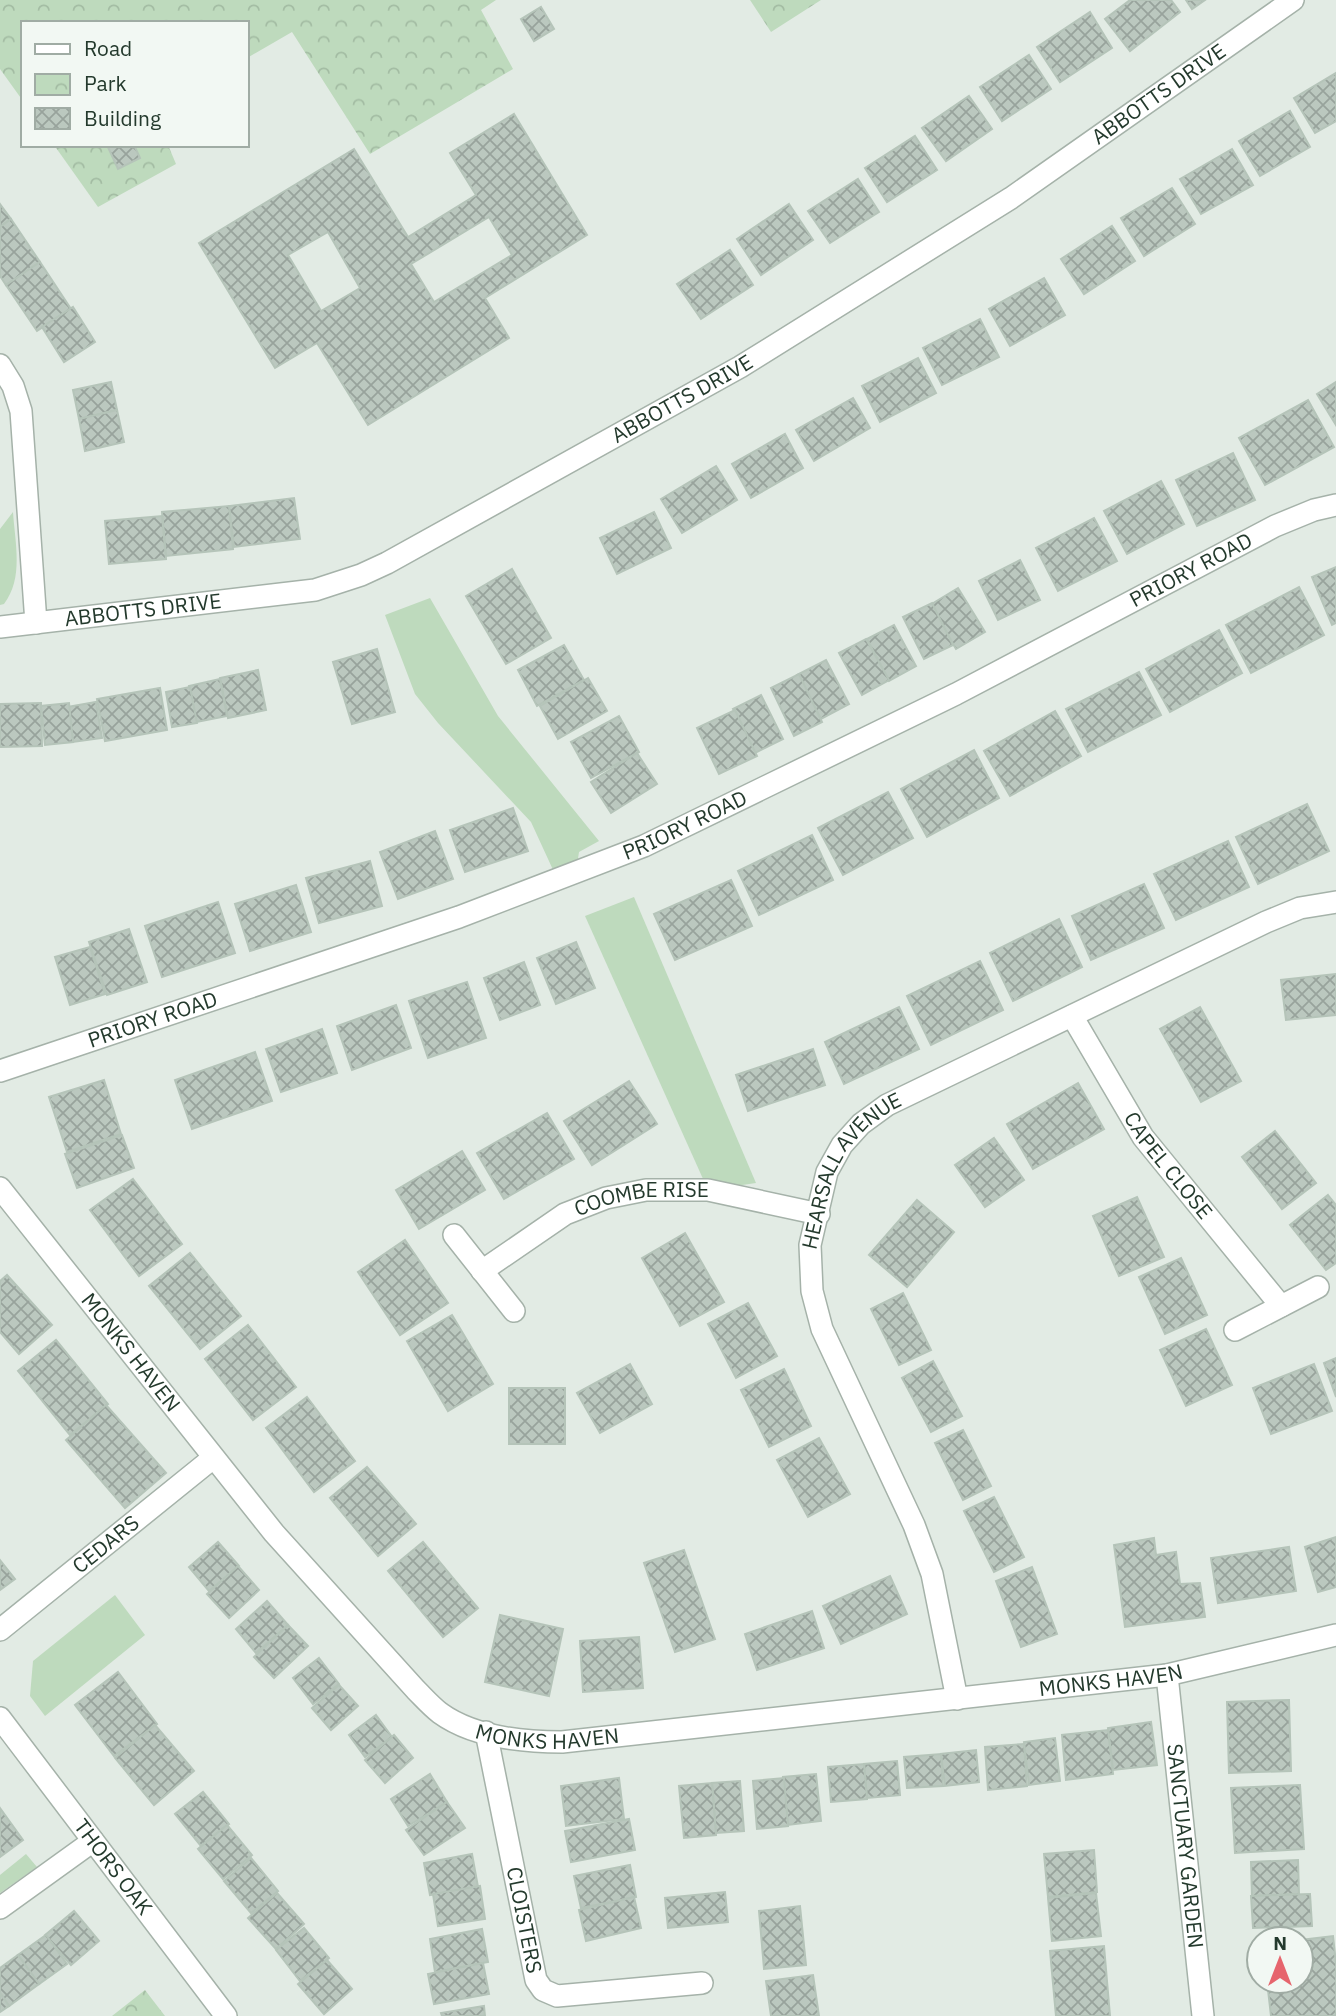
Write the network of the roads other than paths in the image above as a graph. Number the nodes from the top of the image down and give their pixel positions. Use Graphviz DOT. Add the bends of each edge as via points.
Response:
graph roads {
  1 [pos="1293,0"];
  2 [pos="0,365"];
  3 [pos="1336,505"];
  4 [pos="36,623"];
  5 [pos="0,627"];
  6 [pos="1336,902"];
  7 [pos="1072,1016"];
  8 [pos="0,1071"];
  9 [pos="0,1188"];
  10 [pos="819,1213"];
  11 [pos="454,1235"];
  12 [pos="482,1271"];
  13 [pos="1318,1287"];
  14 [pos="1280,1306"];
  15 [pos="514,1311"];
  16 [pos="1235,1330"];
  17 [pos="213,1458"];
  18 [pos="0,1630"];
  19 [pos="1336,1635"];
  20 [pos="1167,1675"];
  21 [pos="957,1699"];
  22 [pos="0,1718"];
  23 [pos="486,1732"];
  24 [pos="93,1842"];
  25 [pos="0,1908"];
  26 [pos="702,1983"];
  27 [pos="226,2016"];
  28 [pos="1203,2016"];
  1 -- 4 [label="street, ABBOTTS DRIVE" via="1011,198 752,360 387,563 315,590"];
  2 -- 4 [label="street" via="21,411"];
  3 -- 8 [label="street, PRIORY ROAD" via="1275,526 956,694 644,846 459,917"];
  4 -- 5 [label="street, ABBOTTS DRIVE"];
  6 -- 7 [label="street, HEARSALL AVENUE" via="1300,908 1266,922"];
  7 -- 10 [label="street, HEARSALL AVENUE" via="887,1105 861,1124 827,1172"];
  7 -- 14 [label="street, CAPEL CLOSE" via="1143,1137"];
  9 -- 17 [label="street, MONKS HAVEN"];
  10 -- 12 [label="street, COOMBE RISE" via="708,1190 646,1189 565,1213"];
  10 -- 21 [label="street, HEARSALL AVENUE" via="810,1245 812,1291 822,1328 914,1525 932,1574"];
  11 -- 12 [label="street"];
  12 -- 15 [label="street"];
  13 -- 14 [label="street"];
  14 -- 16 [label="street"];
  17 -- 18 [label="street, CEDARS"];
  17 -- 23 [label="street, MONKS HAVEN" via="416,1690 440,1713"];
  19 -- 20 [label="street, MONKS HAVEN"];
  20 -- 21 [label="street, MONKS HAVEN"];
  20 -- 28 [label="street, SANCTUARY GARDEN"];
  21 -- 23 [label="street, MONKS HAVEN" via="562,1742 523,1742"];
  22 -- 24 [label="street, THORS OAK"];
  23 -- 26 [label="street, CLOISTERS" via="536,1980 543,1990 557,1996"];
  24 -- 25 [label="street"];
  24 -- 27 [label="street, THORS OAK"];
}
